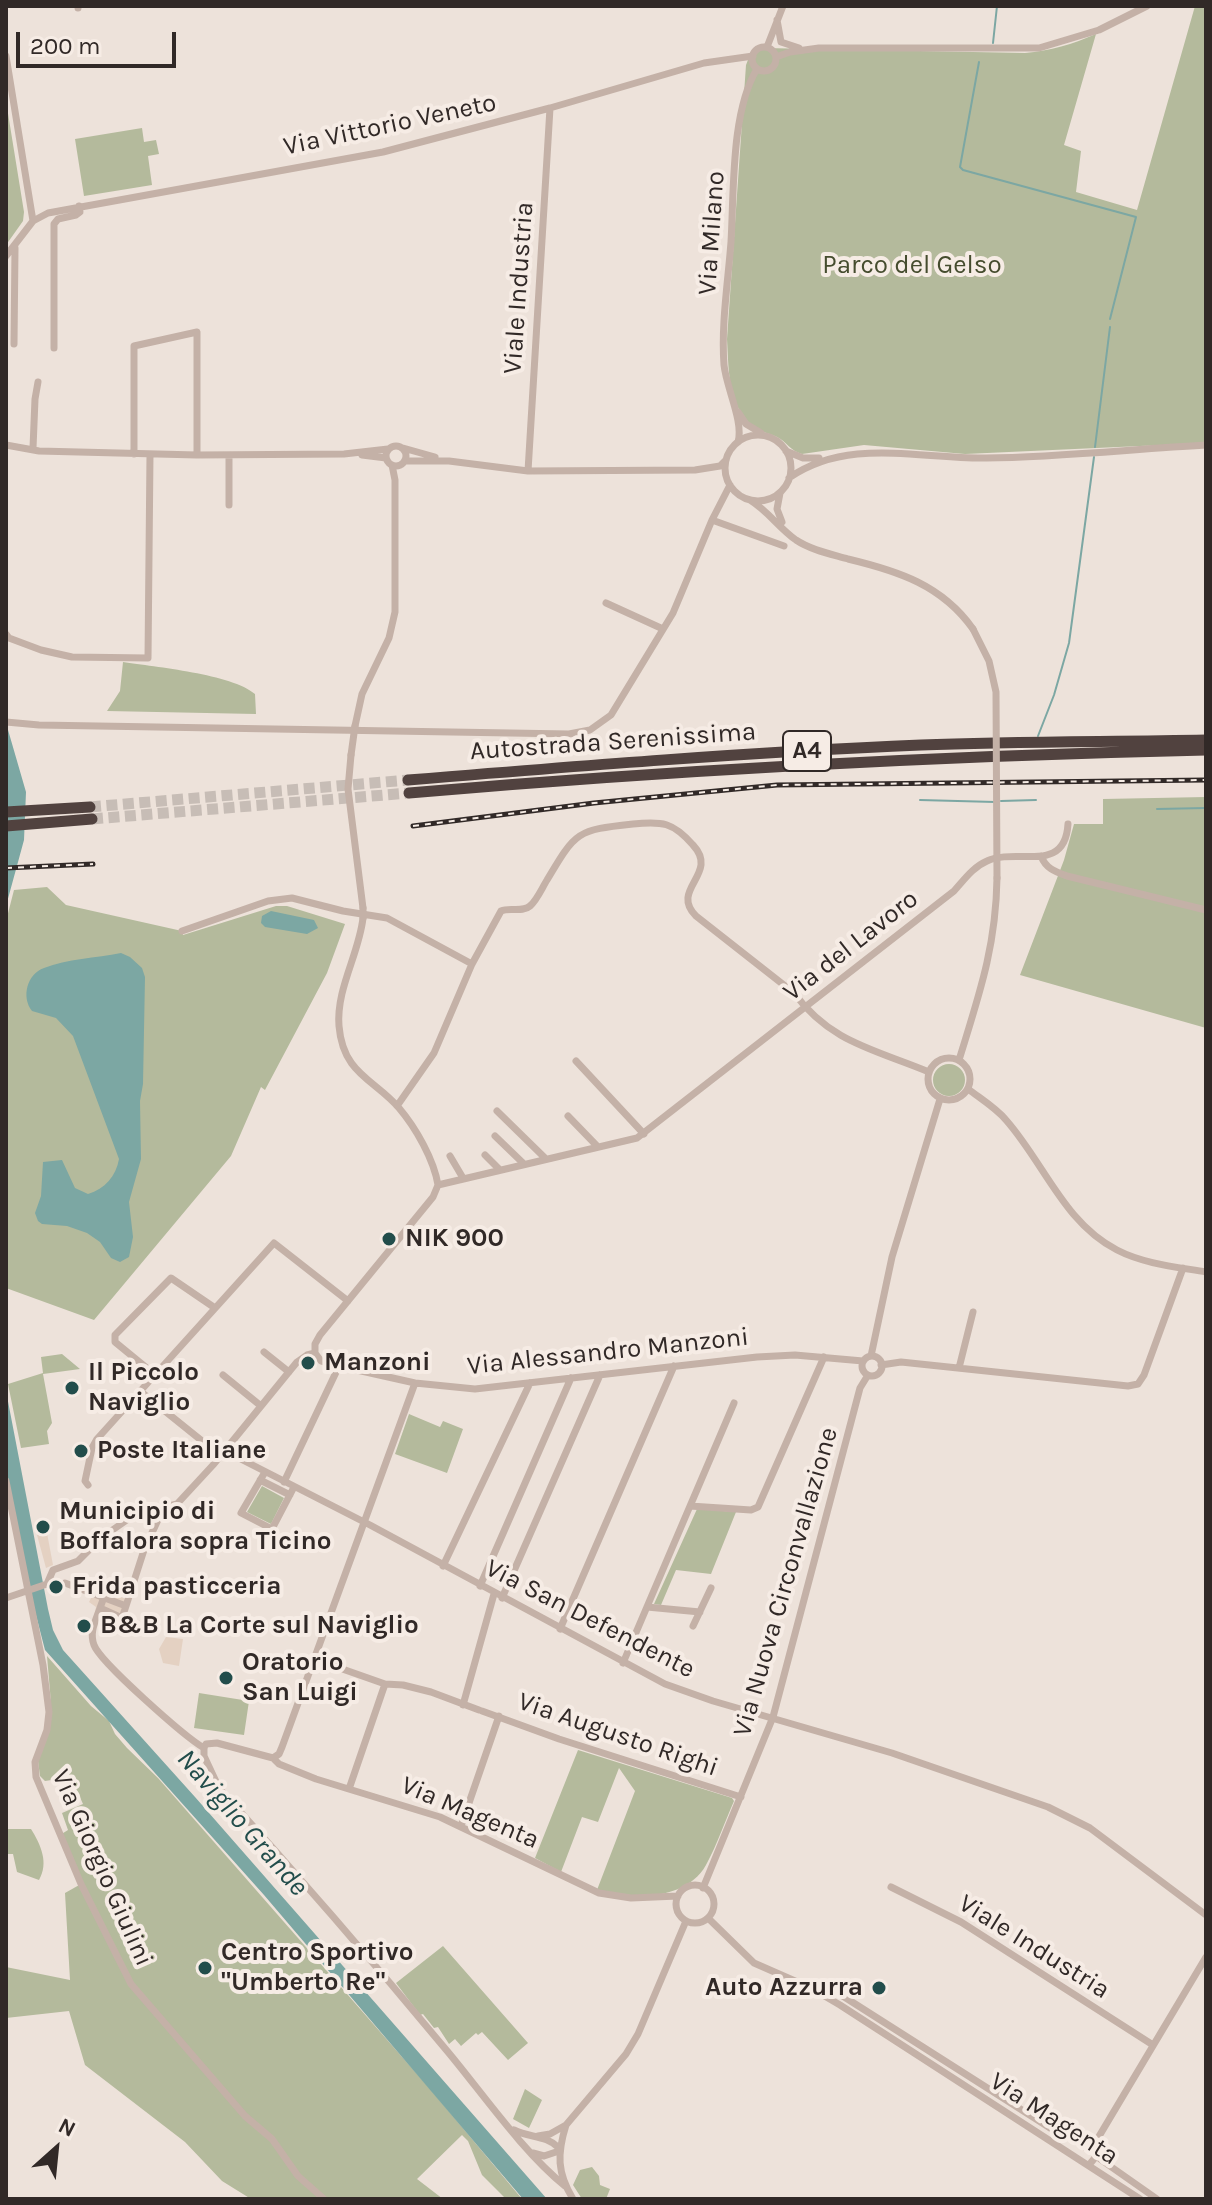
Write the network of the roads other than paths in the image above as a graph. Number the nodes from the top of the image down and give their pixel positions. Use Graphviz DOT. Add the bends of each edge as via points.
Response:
graph roads {
  1 [pos="783,6"];
  2 [pos="1147,6"];
  3 [pos="777,20"];
  4 [pos="767,47"];
  5 [pos="802,49"];
  6 [pos="6,56"];
  7 [pos="753,56"];
  8 [pos="776,57"];
  9 [pos="757,69"];
  10 [pos="550,108"];
  11 [pos="79,206"];
  12 [pos="33,221"];
  13 [pos="15,245"];
  14 [pos="6,256"];
  15 [pos="14,344"];
  16 [pos="54,348"];
  17 [pos="38,382"];
  18 [pos="732,404"];
  19 [pos="769,437"];
  20 [pos="738,442"];
  21 [pos="6,445"];
  22 [pos="1206,445"];
  23 [pos="33,448"];
  24 [pos="403,448"];
  25 [pos="388,449"];
  26 [pos="786,451"];
  27 [pos="134,454"];
  28 [pos="150,454"];
  29 [pos="344,454"];
  30 [pos="197,455"];
  31 [pos="229,455"];
  32 [pos="829,458"];
  33 [pos="726,460"];
  34 [pos="449,461"];
  35 [pos="396,462"];
  36 [pos="695,470"];
  37 [pos="528,471"];
  38 [pos="789,478"];
  39 [pos="728,483"];
  40 [pos="780,493"];
  41 [pos="740,496"];
  42 [pos="750,500"];
  43 [pos="229,505"];
  44 [pos="719,507"];
  45 [pos="712,520"];
  46 [pos="784,528"];
  47 [pos="784,546"];
  48 [pos="606,603"];
  49 [pos="663,629"];
  50 [pos="6,634"];
  51 [pos="10,723"];
  52 [pos="1206,740"];
  53 [pos="1206,750"];
  54 [pos="408,780"];
  55 [pos="409,793"];
  56 [pos="6,812"];
  57 [pos="1068,824"];
  58 [pos="6,826"];
  59 [pos="1041,856"];
  60 [pos="1206,910"];
  61 [pos="182,931"];
  62 [pos="472,964"];
  63 [pos="805,1008"];
  64 [pos="959,1060"];
  65 [pos="576,1061"];
  66 [pos="929,1072"];
  67 [pos="968,1089"];
  68 [pos="940,1099"];
  69 [pos="397,1106"];
  70 [pos="497,1111"];
  71 [pos="568,1116"];
  72 [pos="495,1136"];
  73 [pos="641,1136"];
  74 [pos="598,1147"];
  75 [pos="485,1155"];
  76 [pos="450,1156"];
  77 [pos="545,1158"];
  78 [pos="524,1164"];
  79 [pos="499,1169"];
  80 [pos="463,1178"];
  81 [pos="438,1185"];
  82 [pos="1183,1268"];
  83 [pos="1206,1272"];
  84 [pos="348,1301"];
  85 [pos="215,1308"];
  86 [pos="973,1312"];
  87 [pos="264,1352"];
  88 [pos="315,1353"];
  89 [pos="824,1357"];
  90 [pos="867,1358"];
  91 [pos="881,1365"];
  92 [pos="339,1366"];
  93 [pos="674,1366"];
  94 [pos="959,1368"];
  95 [pos="289,1372"];
  96 [pos="154,1374"];
  97 [pos="223,1375"];
  98 [pos="600,1375"];
  99 [pos="868,1375"];
  100 [pos="571,1378"];
  101 [pos="415,1383"];
  102 [pos="530,1383"];
  103 [pos="140,1391"];
  104 [pos="734,1403"];
  105 [pos="261,1406"];
  106 [pos="223,1453"];
  107 [pos="262,1476"];
  108 [pos="6,1481"];
  109 [pos="284,1482"];
  110 [pos="88,1485"];
  111 [pos="294,1487"];
  112 [pos="290,1495"];
  113 [pos="690,1506"];
  114 [pos="163,1509"];
  115 [pos="364,1522"];
  116 [pos="443,1566"];
  117 [pos="65,1583"];
  118 [pos="480,1586"];
  119 [pos="711,1588"];
  120 [pos="28,1590"];
  121 [pos="498,1596"];
  122 [pos="104,1597"];
  123 [pos="6,1598"];
  124 [pos="126,1606"];
  125 [pos="647,1607"];
  126 [pos="100,1608"];
  127 [pos="700,1612"];
  128 [pos="693,1626"];
  129 [pos="560,1629"];
  130 [pos="314,1659"];
  131 [pos="623,1663"];
  132 [pos="385,1684"];
  133 [pos="463,1705"];
  134 [pos="499,1716"];
  135 [pos="773,1717"];
  136 [pos="204,1748"];
  137 [pos="273,1758"];
  138 [pos="349,1789"];
  139 [pos="741,1797"];
  140 [pos="461,1826"];
  141 [pos="891,1887"];
  142 [pos="703,1888"];
  143 [pos="678,1896"];
  144 [pos="1206,1915"];
  145 [pos="708,1918"];
  146 [pos="686,1921"];
  147 [pos="1206,1957"];
  148 [pos="824,1995"];
  149 [pos="1153,2045"];
  150 [pos="566,2125"];
  151 [pos="512,2129"];
  152 [pos="538,2136"];
  153 [pos="1098,2138"];
  154 [pos="1086,2144"];
  155 [pos="528,2149"];
  156 [pos="559,2150"];
  157 [pos="1098,2154"];
  158 [pos="1080,2160"];
  159 [pos="1089,2165"];
  160 [pos="565,2186"];
  161 [pos="324,2199"];
  162 [pos="573,2199"];
  163 [pos="1140,2199"];
  164 [pos="1157,2199"];
  1 -- 3 [label="street"];
  2 -- 5 [label="street" via="1099,30 1039,48"];
  3 -- 4 [label="street"];
  3 -- 5 [label="street" via="781,42"];
  4 -- 7 [label="street"];
  4 -- 8 [label="street"];
  5 -- 8 [label="street"];
  6 -- 12 [label="street"];
  7 -- 9 [label="street"];
  7 -- 10 [label="street, Via Vittorio Veneto" via="722,58"];
  8 -- 9 [label="street" via="772,68"];
  9 -- 18 [label="street, Via Milano" via="744,97 736,164 724,363"];
  10 -- 11 [label="street, Via Vittorio Veneto" via="383,152"];
  10 -- 37 [label="street, Viale Industria"];
  11 -- 12 [label="street, Via Vittorio Veneto"];
  11 -- 16 [label="street" via="76,215 54,224"];
  12 -- 13 [label="street"];
  13 -- 14 [label="street"];
  13 -- 15 [label="street"];
  17 -- 23 [label="street"];
  18 -- 19 [label="street" via="746,424"];
  18 -- 20 [label="street, Via Milano"];
  19 -- 20 [label="street"];
  19 -- 26 [label="street"];
  20 -- 33 [label="street"];
  21 -- 23 [label="street"];
  22 -- 32 [label="street" via="987,458 863,452"];
  23 -- 27 [label="street"];
  24 -- 25 [label="street"];
  24 -- 34 [label="street"];
  24 -- 35 [label="street" via="406,454"];
  25 -- 29 [label="street"];
  25 -- 35 [label="street"];
  26 -- 32 [label="street" via="803,458"];
  26 -- 38 [label="street"];
  27 -- 28 [label="street"];
  27 -- 30 [label="street" via="134,346 197,332"];
  28 -- 30 [label="street"];
  28 -- 50 [label="street" via="148,658 72,657"];
  29 -- 31 [label="street"];
  29 -- 35 [label="street"];
  30 -- 31 [label="street"];
  31 -- 43 [label="street"];
  32 -- 38 [label="street"];
  33 -- 36 [label="street"];
  33 -- 39 [label="street"];
  34 -- 35 [label="street"];
  34 -- 37 [label="street"];
  35 -- 69 [label="street, bridge" via="395,612 355,726 348,789 363,918 339,1010 341,1039 353,1065"];
  36 -- 37 [label="street"];
  36 -- 39 [label="street" via="721,474"];
  38 -- 40 [label="street"];
  39 -- 41 [label="street"];
  39 -- 44 [label="street"];
  40 -- 42 [label="street"];
  40 -- 46 [label="street" via="777,509"];
  41 -- 42 [label="street"];
  41 -- 44 [label="street"];
  42 -- 46 [label="street"];
  44 -- 45 [label="street"];
  45 -- 47 [label="street"];
  45 -- 49 [label="street"];
  46 -- 64 [label="street, bridge" via="823,552 913,578 951,603 973,629 989,661 996,692 995,923"];
  48 -- 49 [label="street"];
  49 -- 51 [label="street" via="611,715 590,730 569,734"];
  52 -- 54 [label="highway, Autostrada Serenissima / A4" via="924,745"];
  53 -- 55 [label="highway, Autostrada Serenissima / A4" via="775,766"];
  56 -- 58 [label="highway" via="91,813"];
  57 -- 59 [label="street" via="1063,845"];
  59 -- 60 [label="street" via="1051,870 1067,876"];
  59 -- 63 [label="street, Via del Lavoro" via="988,860 972,870 954,891"];
  61 -- 62 [label="street" via="268,901 292,898 387,918"];
  62 -- 63 [label="street" via="501,911 530,906 563,852 583,832 662,823 677,829 700,856 701,868 686,900 691,911 794,993"];
  62 -- 69 [label="street" via="434,1053"];
  63 -- 66 [label="street" via="843,1039"];
  63 -- 73 [label="street, Via del Lavoro"];
  64 -- 66 [label="street" via="945,1058"];
  64 -- 67 [label="street" via="968,1070"];
  65 -- 73 [label="street"];
  66 -- 68 [label="street" via="928,1084"];
  67 -- 68 [label="street" via="953,1101"];
  67 -- 82 [label="street" via="1006,1120 1093,1234 1127,1255"];
  68 -- 90 [label="street"];
  69 -- 81 [label="street"];
  70 -- 77 [label="street"];
  71 -- 74 [label="street"];
  72 -- 78 [label="street"];
  73 -- 74 [label="street"];
  74 -- 77 [label="street"];
  75 -- 79 [label="street"];
  76 -- 80 [label="street"];
  77 -- 78 [label="street"];
  78 -- 79 [label="street"];
  79 -- 80 [label="street"];
  80 -- 81 [label="street"];
  81 -- 84 [label="street"];
  82 -- 83 [label="street"];
  82 -- 94 [label="street" via="1138,1384"];
  84 -- 85 [label="street" via="274,1243"];
  84 -- 88 [label="street" via="320,1335"];
  85 -- 96 [label="street"];
  85 -- 96 [label="street" via="171,1278 115,1335 115,1342"];
  86 -- 94 [label="street"];
  87 -- 95 [label="street"];
  88 -- 92 [label="street, Via Alessandro Manzoni" via="321,1361"];
  88 -- 95 [label="street"];
  89 -- 90 [label="street, Via Alessandro Manzoni"];
  89 -- 93 [label="street, Via Alessandro Manzoni" via="757,1357"];
  89 -- 113 [label="street" via="758,1507"];
  90 -- 91 [label="street" via="879,1359"];
  90 -- 99 [label="street" via="862,1369"];
  91 -- 94 [label="street"];
  91 -- 99 [label="street" via="878,1373"];
  92 -- 101 [label="street, Via Alessandro Manzoni"];
  92 -- 109 [label="street"];
  93 -- 98 [label="street, Via Alessandro Manzoni"];
  93 -- 129 [label="street"];
  95 -- 105 [label="street"];
  96 -- 103 [label="street"];
  97 -- 105 [label="street"];
  98 -- 100 [label="street, Via Alessandro Manzoni"];
  98 -- 121 [label="street"];
  99 -- 135 [label="street, Via Nuova Circonvallazione" via="860,1388"];
  100 -- 102 [label="street, Via Alessandro Manzoni"];
  100 -- 118 [label="street"];
  101 -- 102 [label="street, Via Alessandro Manzoni" via="475,1389"];
  101 -- 115 [label="street"];
  102 -- 116 [label="street"];
  103 -- 106 [label="street, Via San Defendente"];
  103 -- 110 [label="street" via="96,1441"];
  104 -- 113 [label="street"];
  105 -- 106 [label="street"];
  106 -- 107 [label="street, Via San Defendente"];
  106 -- 114 [label="street" via="177,1504"];
  107 -- 109 [label="street, Via San Defendente"];
  107 -- 112 [label="street"];
  107 -- 112 [label="street" via="241,1513 272,1529"];
  108 -- 120 [label="street, Via Giorgio Giulini"];
  109 -- 111 [label="street, Via San Defendente"];
  111 -- 112 [label="street"];
  111 -- 115 [label="street, Via San Defendente"];
  113 -- 125 [label="street"];
  114 -- 120 [label="street" via="134,1515 78,1561"];
  114 -- 124 [label="street"];
  115 -- 116 [label="street, Via San Defendente"];
  115 -- 130 [label="street"];
  116 -- 118 [label="street, Via San Defendente"];
  117 -- 122 [label="street"];
  118 -- 121 [label="street, Via San Defendente"];
  119 -- 127 [label="street"];
  120 -- 123 [label="street"];
  120 -- 161 [label="street, Via Giorgio Giulini" via="49,1712 35,1762 40,1787 81,1884 131,1984"];
  121 -- 129 [label="street, Via San Defendente"];
  121 -- 133 [label="street"];
  122 -- 124 [label="street"];
  122 -- 126 [label="street"];
  124 -- 126 [label="street" via="122,1618"];
  125 -- 127 [label="street"];
  125 -- 131 [label="street"];
  126 -- 136 [label="street" via="91,1634 96,1650 122,1679"];
  127 -- 128 [label="street"];
  129 -- 131 [label="street, Via San Defendente"];
  130 -- 132 [label="street, Via Augusto Righi"];
  130 -- 137 [label="street" via="282,1747"];
  131 -- 135 [label="street, Via San Defendente" via="665,1684"];
  132 -- 133 [label="street, Via Augusto Righi" via="431,1692"];
  132 -- 138 [label="street"];
  133 -- 134 [label="street, Via Augusto Righi"];
  134 -- 139 [label="street, Via Augusto Righi"];
  134 -- 140 [label="street"];
  135 -- 139 [label="street, Via Nuova Circonvallazione"];
  135 -- 144 [label="street, Via San Defendente" via="1048,1807 1090,1828"];
  136 -- 137 [label="street, Via Magenta" via="217,1743"];
  136 -- 151 [label="street" via="219,1788"];
  137 -- 138 [label="street, Via Magenta"];
  138 -- 140 [label="street, Via Magenta"];
  139 -- 142 [label="street, Via Nuova Circonvallazione"];
  140 -- 143 [label="street, Via Magenta" via="599,1893"];
  141 -- 149 [label="street, Viale Industria" via="961,1922"];
  142 -- 143 [label="street" via="692,1886"];
  142 -- 145 [label="street" via="713,1901"];
  143 -- 146 [label="street" via="678,1913"];
  145 -- 146 [label="street"];
  145 -- 148 [label="street, Via Magenta" via="754,1963"];
  146 -- 150 [label="street" via="638,2034"];
  147 -- 149 [label="street"];
  148 -- 154 [label="street, Via Magenta" via="830,1990 838,1993 1058,2133"];
  148 -- 158 [label="street, Via Magenta"];
  149 -- 153 [label="street"];
  150 -- 152 [label="street"];
  150 -- 156 [label="street"];
  151 -- 152 [label="street"];
  151 -- 155 [label="street"];
  152 -- 156 [label="street"];
  153 -- 154 [label="street"];
  153 -- 157 [label="street"];
  154 -- 157 [label="street, Via Magenta"];
  154 -- 158 [label="street"];
  155 -- 156 [label="street" via="544,2156"];
  155 -- 160 [label="street"];
  156 -- 160 [label="street"];
  157 -- 159 [label="street"];
  157 -- 164 [label="street, Via Magenta"];
  158 -- 159 [label="street, Via Magenta"];
  159 -- 163 [label="street, Via Magenta"];
  160 -- 162 [label="street"];
}
